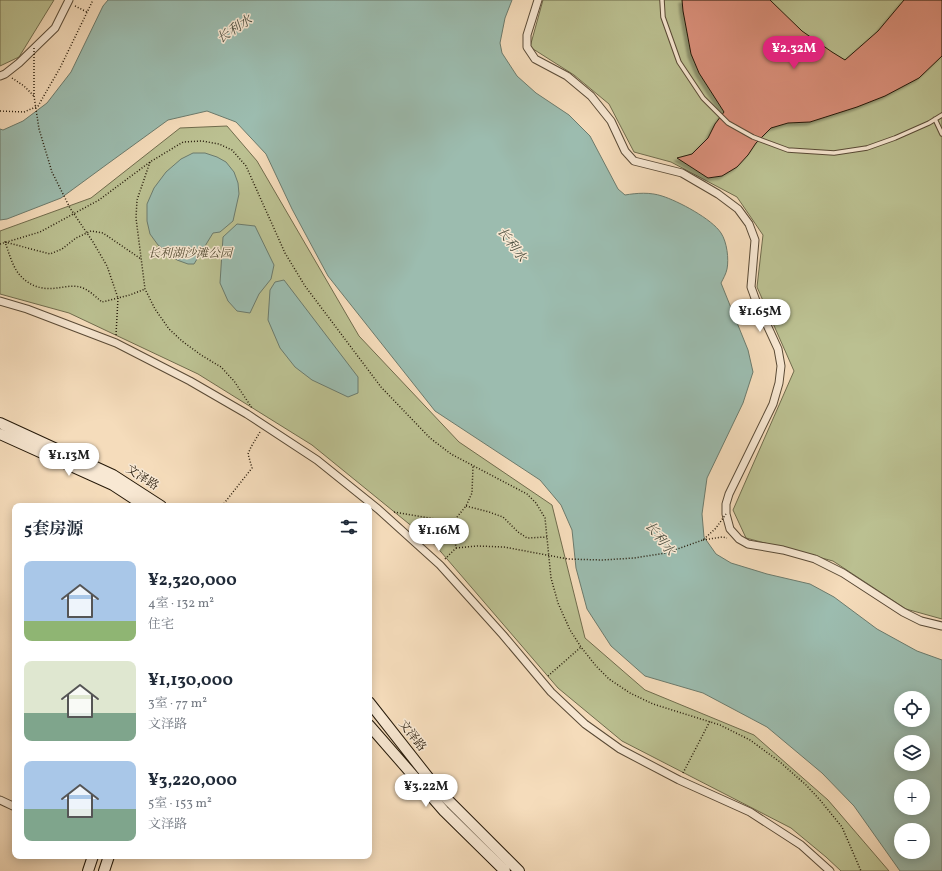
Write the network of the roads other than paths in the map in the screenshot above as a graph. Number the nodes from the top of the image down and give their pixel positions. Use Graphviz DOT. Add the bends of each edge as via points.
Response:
graph roads {
  1 [pos="538,0"];
  2 [pos="662,0"];
  3 [pos="68,1"];
  4 [pos="2,75"];
  5 [pos="942,115"];
  6 [pos="935,119"];
  7 [pos="942,134"];
  8 [pos="0,301"];
  9 [pos="0,423"];
  10 [pos="0,434"];
  11 [pos="141,503"];
  12 [pos="156,503"];
  13 [pos="371,503"];
  14 [pos="372,504"];
  15 [pos="942,626"];
  16 [pos="372,706"];
  17 [pos="372,728"];
  18 [pos="0,800"];
  19 [pos="12,806"];
  20 [pos="92,859"];
  21 [pos="108,859"];
  22 [pos="88,871"];
  23 [pos="104,871"];
  24 [pos="505,871"];
  25 [pos="519,871"];
  26 [pos="830,871"];
  1 -- 15 [label="street" via="527,35 527,48 535,59 567,76 591,96 611,121 625,151 634,161 682,173 738,209 749,224 754,240 751,287 778,349 781,366 773,404 729,494 726,514 730,529 748,544 784,550 815,559 843,573 903,612 921,621"];
  2 -- 6 [label="lane" via="662,17 679,62 703,98 728,123 753,137 788,150 834,153 867,148"];
  3 -- 4 [label="street" via="55,28 19,63"];
  5 -- 6 [label="lane"];
  6 -- 7 [label="lane"];
  8 -- 13 [label="street" via="116,344 190,381 247,414 317,460"];
  9 -- 12 [label="street, 文泽路" via="113,475"];
  10 -- 11 [label="street, 文泽路" via="113,484"];
  14 -- 26 [label="street" via="440,565 551,692 585,724 620,749 750,812 801,845"];
  16 -- 25 [label="street, 文泽路" via="439,791"];
  17 -- 24 [label="street, 文泽路" via="444,812"];
  18 -- 19 [label="street"];
  20 -- 22 [label="street"];
  21 -- 23 [label="street"];
}
